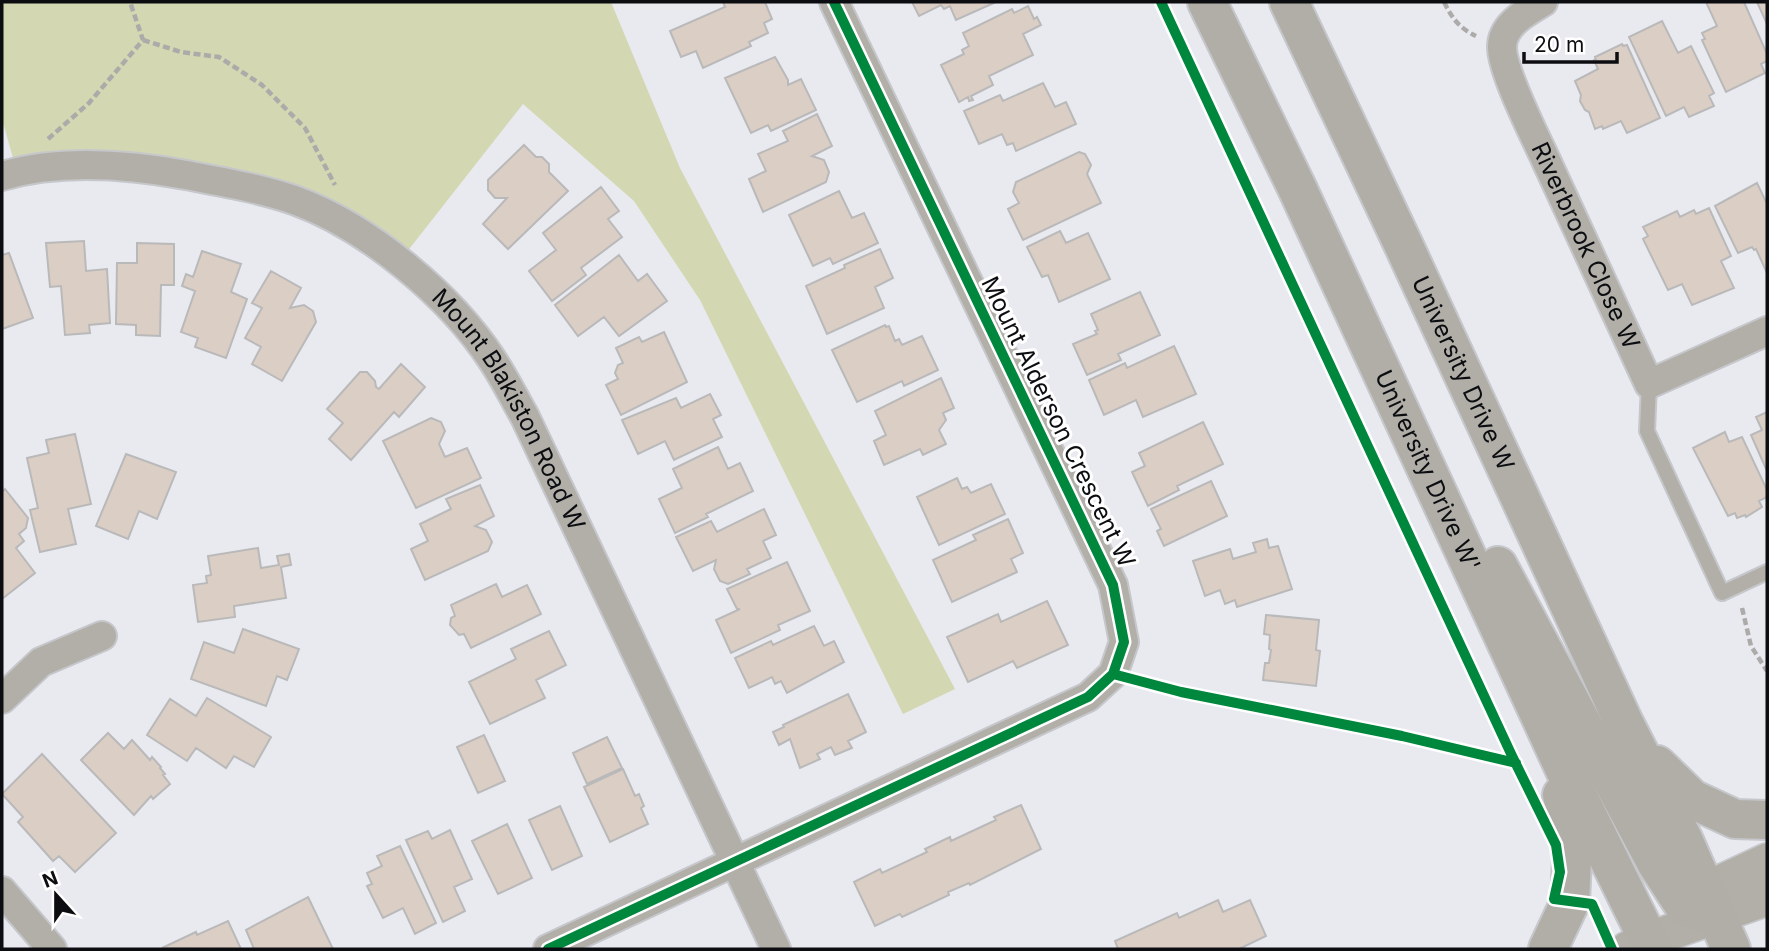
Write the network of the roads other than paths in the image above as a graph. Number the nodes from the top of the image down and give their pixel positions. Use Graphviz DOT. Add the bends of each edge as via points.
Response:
graph roads {
  1 [pos="834,2"];
  2 [pos="1207,2"];
  3 [pos="1289,2"];
  4 [pos="1543,2"];
  5 [pos="9,174"];
  6 [pos="1298,190"];
  7 [pos="1767,331"];
  8 [pos="1648,383"];
  9 [pos="1767,572"];
  10 [pos="102,636"];
  11 [pos="2,699"];
  12 [pos="1543,722"];
  13 [pos="1635,744"];
  14 [pos="1767,820"];
  15 [pos="1767,860"];
  16 [pos="734,861"];
  17 [pos="2,891"];
  18 [pos="1767,898"];
  19 [pos="1709,916"];
  20 [pos="1648,947"];
  21 [pos="52,949"];
  22 [pos="548,949"];
  23 [pos="776,949"];
  24 [pos="1548,949"];
  1 -- 16 [label="street, Mount Alderson Crescent W" via="1113,585 1124,642 1113,674 1088,697"];
  2 -- 6 [label="main road, University Drive W'"];
  3 -- 13 [label="main road, University Drive W"];
  4 -- 8 [label="street, Riverbrook Close W" via="1505,33 1506,67"];
  5 -- 16 [label="street, Mount Blakiston Road W" via="81,165 154,169 295,201 360,233 445,302 492,360 525,416"];
  6 -- 12 [label="main road, University Drive W'"];
  6 -- 19 [label="main road" via="1657,864"];
  7 -- 8 [label="street"];
  8 -- 9 [label="lane" via="1647,431 1721,593"];
  10 -- 11 [label="street" via="41,662"];
  12 -- 20 [label="main road, University Drive W'"];
  12 -- 24 [label="main road" via="1573,837 1570,902"];
  13 -- 14 [label="main road" via="1692,799 1735,819"];
  13 -- 19 [label="main road, University Drive W" via="1683,839"];
  15 -- 19 [label="street"];
  16 -- 22 [label="street, Mount Alderson Crescent W"];
  16 -- 23 [label="street, Mount Blakiston Road W"];
  17 -- 21 [label="street"];
  18 -- 19 [label="street"];
  19 -- 20 [label="street"];
}
